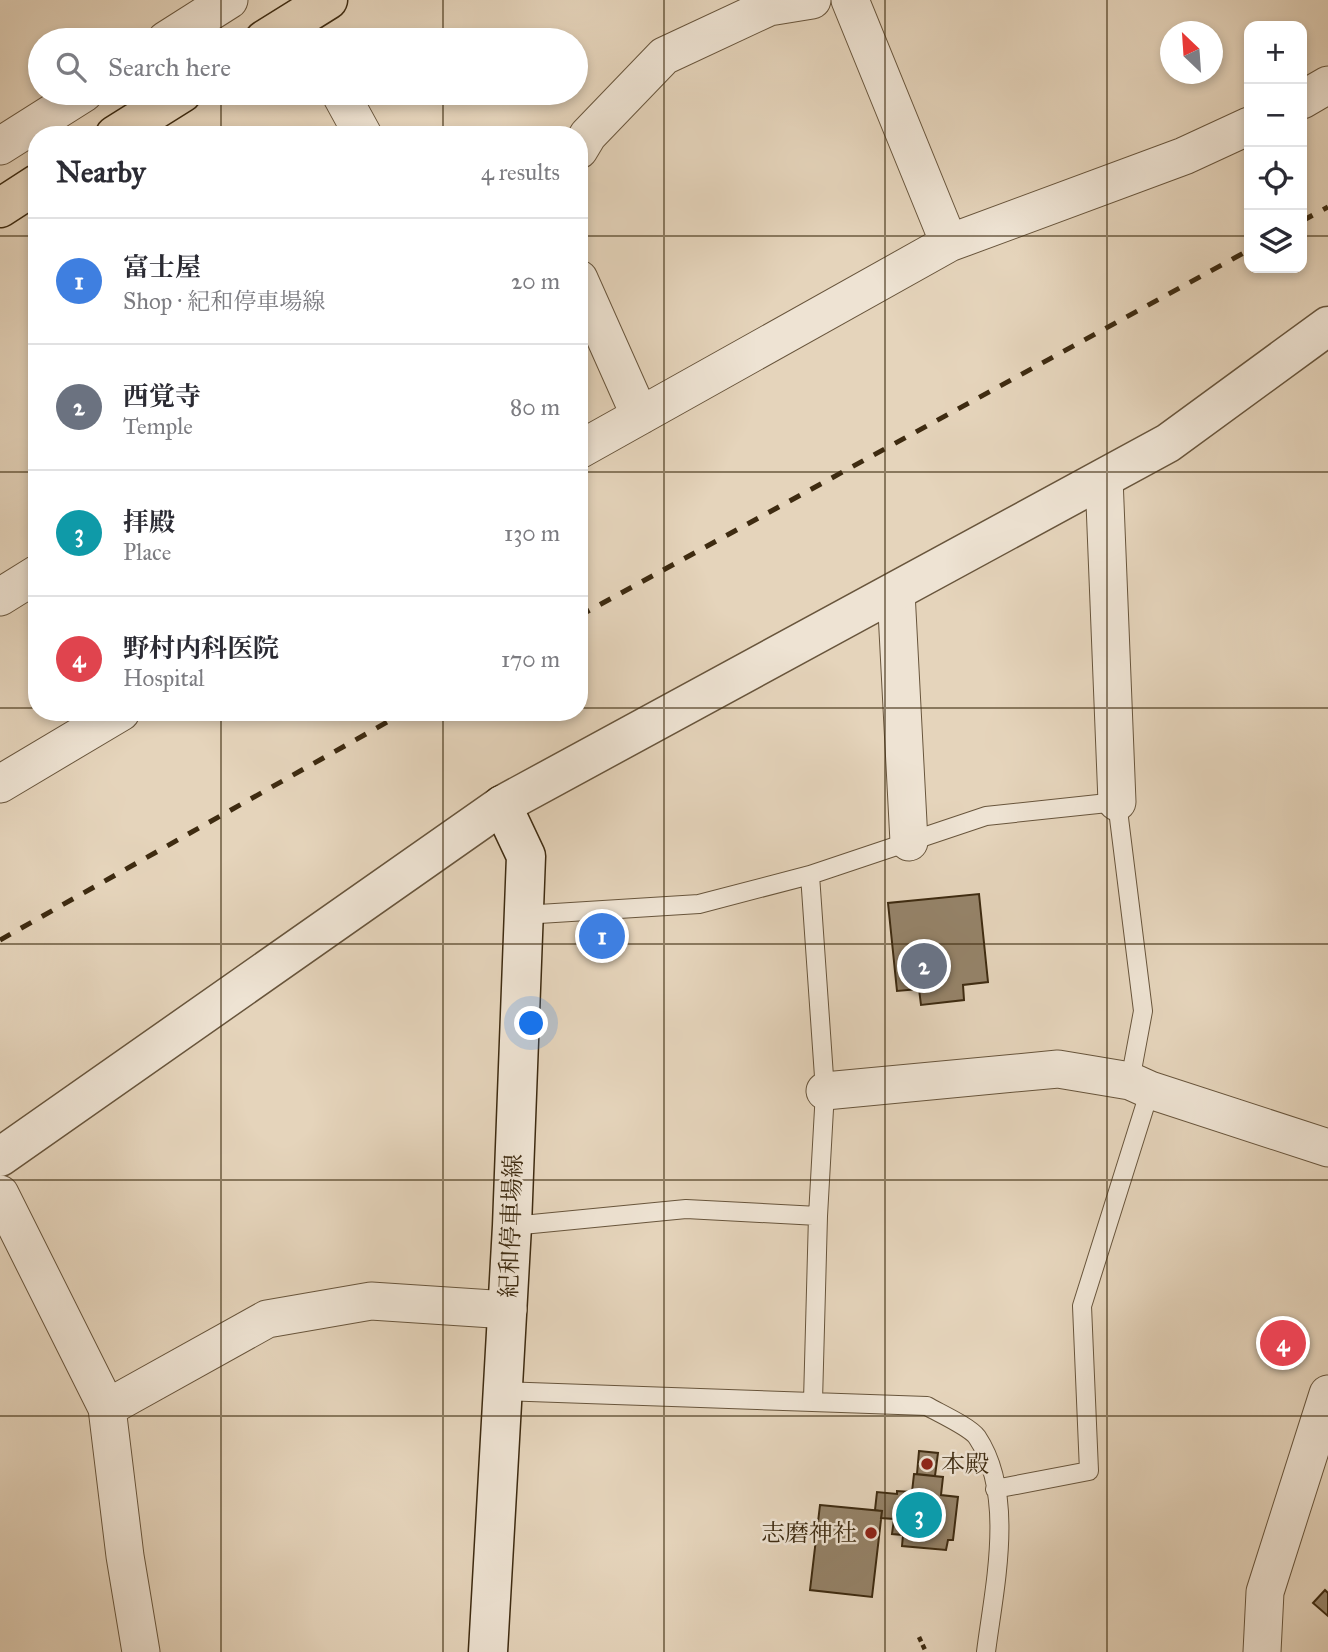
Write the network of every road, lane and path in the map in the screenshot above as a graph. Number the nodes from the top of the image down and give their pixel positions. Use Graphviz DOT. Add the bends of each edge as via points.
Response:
graph roads {
  1 [pos="229,0"];
  2 [pos="328,0"];
  3 [pos="812,0"];
  4 [pos="850,0"];
  5 [pos="185,28"];
  6 [pos="305,28"];
  7 [pos="1328,85"];
  8 [pos="1307,97"];
  9 [pos="64,105"];
  10 [pos="162,105"];
  11 [pos="347,105"];
  12 [pos="31,126"];
  13 [pos="129,126"];
  14 [pos="358,126"];
  15 [pos="28,128"];
  16 [pos="1244,128"];
  17 [pos="588,135"];
  18 [pos="0,146"];
  19 [pos="28,190"];
  20 [pos="0,208"];
  21 [pos="949,243"];
  22 [pos="588,299"];
  23 [pos="1328,326"];
  24 [pos="640,416"];
  25 [pos="588,445"];
  26 [pos="1104,478"];
  27 [pos="28,580"];
  28 [pos="896,592"];
  29 [pos="0,597"];
  30 [pos="106,721"];
  31 [pos="0,784"];
  32 [pos="1117,802"];
  33 [pos="502,805"];
  34 [pos="909,842"];
  35 [pos="810,875"];
  36 [pos="523,915"];
  37 [pos="1140,1086"];
  38 [pos="825,1091"];
  39 [pos="1328,1148"];
  40 [pos="0,1157"];
  41 [pos="0,1194"];
  42 [pos="818,1216"];
  43 [pos="512,1226"];
  44 [pos="508,1310"];
  45 [pos="503,1391"];
  46 [pos="1328,1394"];
  47 [pos="813,1401"];
  48 [pos="107,1408"];
  49 [pos="995,1489"];
  50 [pos="919,1637"];
  51 [pos="141,1652"];
  52 [pos="488,1652"];
  53 [pos="926,1652"];
  54 [pos="986,1652"];
  55 [pos="1262,1652"];
  1 -- 5 [label="street"];
  2 -- 6 [label="highway"];
  3 -- 17 [label="street" via="769,7 664,56"];
  4 -- 21 [label="street"];
  7 -- 8 [label="street"];
  9 -- 12 [label="street"];
  10 -- 13 [label="highway"];
  11 -- 14 [label="street"];
  15 -- 18 [label="street"];
  16 -- 21 [label="street" via="1184,156"];
  19 -- 20 [label="highway"];
  21 -- 24 [label="street"];
  22 -- 24 [label="street"];
  23 -- 26 [label="street" via="1168,443"];
  24 -- 25 [label="street"];
  26 -- 28 [label="street"];
  26 -- 32 [label="street"];
  27 -- 29 [label="street"];
  28 -- 33 [label="street"];
  28 -- 34 [label="street"];
  30 -- 31 [label="street"];
  32 -- 34 [label="lane" via="986,816"];
  32 -- 37 [label="lane" via="1143,1011"];
  33 -- 36 [label="street, 紀和停車場線" via="526,856"];
  33 -- 40 [label="street"];
  34 -- 35 [label="lane"];
  35 -- 36 [label="lane" via="699,904"];
  35 -- 38 [label="lane"];
  36 -- 43 [label="street, 紀和停車場線"];
  37 -- 38 [label="street" via="1058,1069"];
  37 -- 39 [label="street"];
  37 -- 49 [label="lane" via="1082,1306 1089,1471"];
  38 -- 42 [label="lane"];
  41 -- 48 [label="street"];
  42 -- 43 [label="lane" via="686,1209"];
  42 -- 47 [label="lane"];
  43 -- 44 [label="street, 紀和停車場線"];
  44 -- 45 [label="street, 紀和停車場線"];
  44 -- 48 [label="street" via="371,1301 267,1319"];
  45 -- 47 [label="lane"];
  45 -- 52 [label="street, 紀和停車場線"];
  46 -- 55 [label="street" via="1265,1592"];
  47 -- 49 [label="lane" via="927,1406 976,1436"];
  48 -- 51 [label="street"];
  49 -- 54 [label="lane" via="1001,1532"];
  50 -- 53 [label="path"];
}
